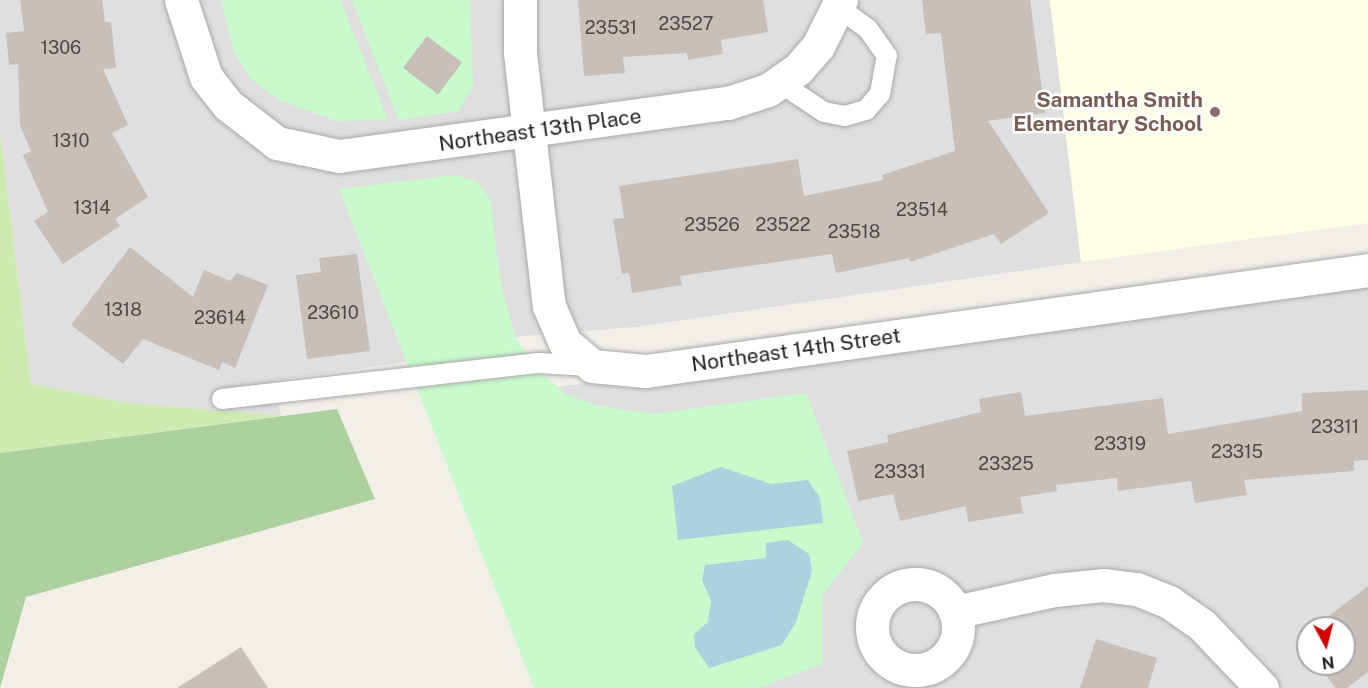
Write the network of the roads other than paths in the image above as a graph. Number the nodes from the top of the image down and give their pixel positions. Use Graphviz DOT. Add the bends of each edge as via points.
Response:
graph roads {
  1 [pos="181,0"];
  2 [pos="520,0"];
  3 [pos="840,4"];
  4 [pos="779,82"];
  5 [pos="528,134"];
  6 [pos="1368,270"];
  7 [pos="592,366"];
  8 [pos="222,399"];
  9 [pos="955,612"];
  10 [pos="1262,688"];
  1 -- 5 [label="street, Northeast 13th Place" via="206,77 250,126 304,153 339,156"];
  2 -- 5 [label="street"];
  3 -- 4 [label="street, Northeast 13th Place" via="818,46"];
  3 -- 4 [label="lane" via="868,29 888,56 880,94 866,110 845,116 824,112"];
  4 -- 5 [label="street, Northeast 13th Place" via="728,103"];
  5 -- 7 [label="street" via="549,306 565,343"];
  6 -- 7 [label="street, Northeast 14th Street" via="646,371"];
  7 -- 8 [label="lane, Northeast 14th Street" via="539,363"];
  9 -- 10 [label="street" via="1054,590 1103,585 1137,589 1169,602 1202,625"];
}
